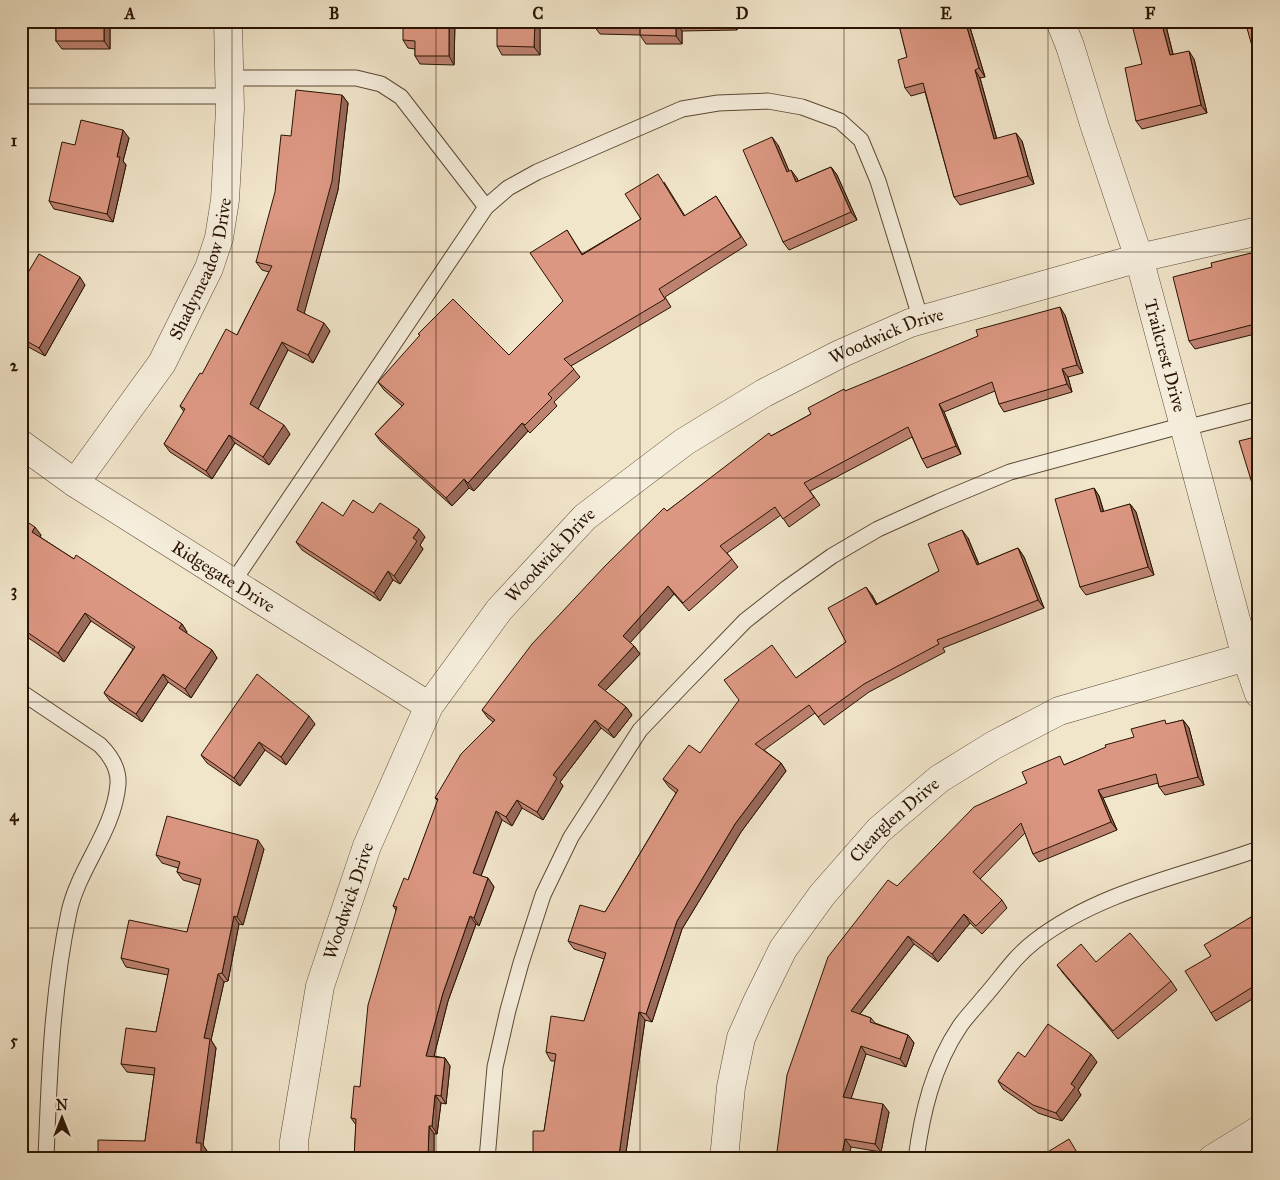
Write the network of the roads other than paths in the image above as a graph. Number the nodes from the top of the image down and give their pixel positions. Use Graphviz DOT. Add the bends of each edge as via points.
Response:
graph roads {
  1 [pos="228,21"];
  2 [pos="1060,21"];
  3 [pos="229,87"];
  4 [pos="21,96"];
  5 [pos="486,207"];
  6 [pos="1259,231"];
  7 [pos="1140,258"];
  8 [pos="921,320"];
  9 [pos="1259,409"];
  10 [pos="1184,425"];
  11 [pos="21,444"];
  12 [pos="75,483"];
  13 [pos="233,582"];
  14 [pos="1246,657"];
  15 [pos="21,692"];
  16 [pos="1259,694"];
  17 [pos="429,706"];
  18 [pos="1259,849"];
  19 [pos="1259,1130"];
  20 [pos="46,1159"];
  21 [pos="294,1159"];
  22 [pos="487,1159"];
  23 [pos="724,1159"];
  24 [pos="916,1159"];
  25 [pos="1212,1159"];
  1 -- 3 [label="street, Shadymeadow Drive"];
  2 -- 7 [label="street, Trailcrest Drive"];
  3 -- 4 [label="lane"];
  3 -- 5 [label="lane" via="356,78 381,84 401,98"];
  3 -- 12 [label="street, Shadymeadow Drive" via="225,200 210,268 162,363"];
  5 -- 8 [label="lane" via="508,188 537,172 682,109 718,103 768,101 802,107 840,122 861,140 878,181"];
  5 -- 13 [label="lane"];
  6 -- 7 [label="street, Woodwick Drive"];
  7 -- 8 [label="street, Woodwick Drive"];
  7 -- 10 [label="street, Trailcrest Drive"];
  8 -- 17 [label="street, Woodwick Drive" via="840,354 764,393 684,442 585,517 499,610"];
  9 -- 10 [label="lane" via="1197,426"];
  10 -- 14 [label="street, Trailcrest Drive"];
  10 -- 22 [label="lane" via="1010,472 878,529 832,556 745,621 683,684 640,730 571,836 543,895 520,963 497,1057"];
  11 -- 12 [label="street, Ridgegate Drive"];
  12 -- 13 [label="street, Ridgegate Drive"];
  13 -- 17 [label="street, Ridgegate Drive"];
  14 -- 16 [label="street, Trailcrest Drive"];
  14 -- 23 [label="street, Clearglen Drive" via="1059,711 939,778 879,830 822,895 788,942 757,1002 741,1038 731,1087"];
  15 -- 20 [label="lane" via="100,745 110,754 118,776 115,800 105,830 76,889 70,912 53,1017"];
  17 -- 21 [label="street, Woodwick Drive" via="367,846 320,986 294,1141"];
  18 -- 24 [label="lane" via="1158,880 1101,902 1059,924 1020,954 960,1026 940,1063 926,1102"];
  19 -- 25 [label="street"];
}
